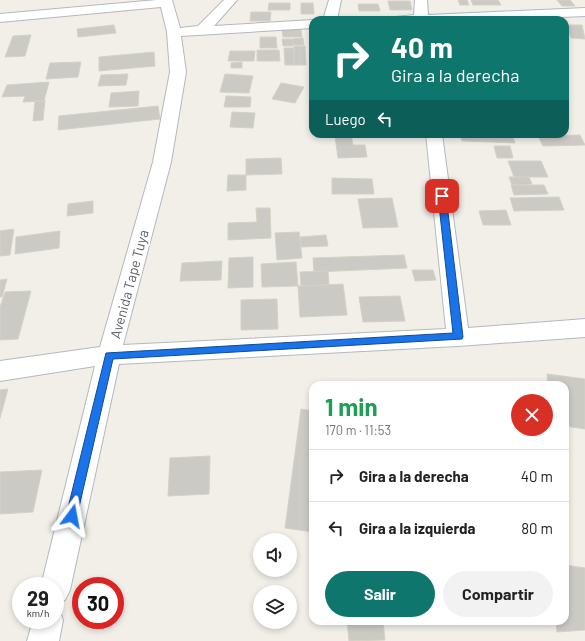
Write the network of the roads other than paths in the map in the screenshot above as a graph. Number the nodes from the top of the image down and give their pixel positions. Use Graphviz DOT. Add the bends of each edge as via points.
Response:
graph roads {
  1 [pos="231,0"];
  2 [pos="335,0"];
  3 [pos="421,0"];
  4 [pos="166,2"];
  5 [pos="585,12"];
  6 [pos="331,16"];
  7 [pos="421,16"];
  8 [pos="503,16"];
  9 [pos="0,18"];
  10 [pos="309,24"];
  11 [pos="202,30"];
  12 [pos="174,32"];
  13 [pos="434,138"];
  14 [pos="585,328"];
  15 [pos="458,337"];
  16 [pos="109,356"];
  17 [pos="0,372"];
  18 [pos="58,577"];
  19 [pos="46,629"];
  20 [pos="43,641"];
  1 -- 11 [label="street"];
  2 -- 6 [label="street"];
  3 -- 7 [label="street"];
  4 -- 9 [label="street"];
  4 -- 12 [label="street, Avenida Tape Tuya"];
  5 -- 8 [label="street"];
  10 -- 11 [label="street"];
  11 -- 12 [label="street"];
  12 -- 16 [label="street, Avenida Tape Tuya" via="178,72 162,162"];
  13 -- 15 [label="street"];
  14 -- 15 [label="street"];
  15 -- 16 [label="street"];
  16 -- 17 [label="street"];
  16 -- 18 [label="street, Avenida Tape Tuya"];
  19 -- 20 [label="street"];
}
